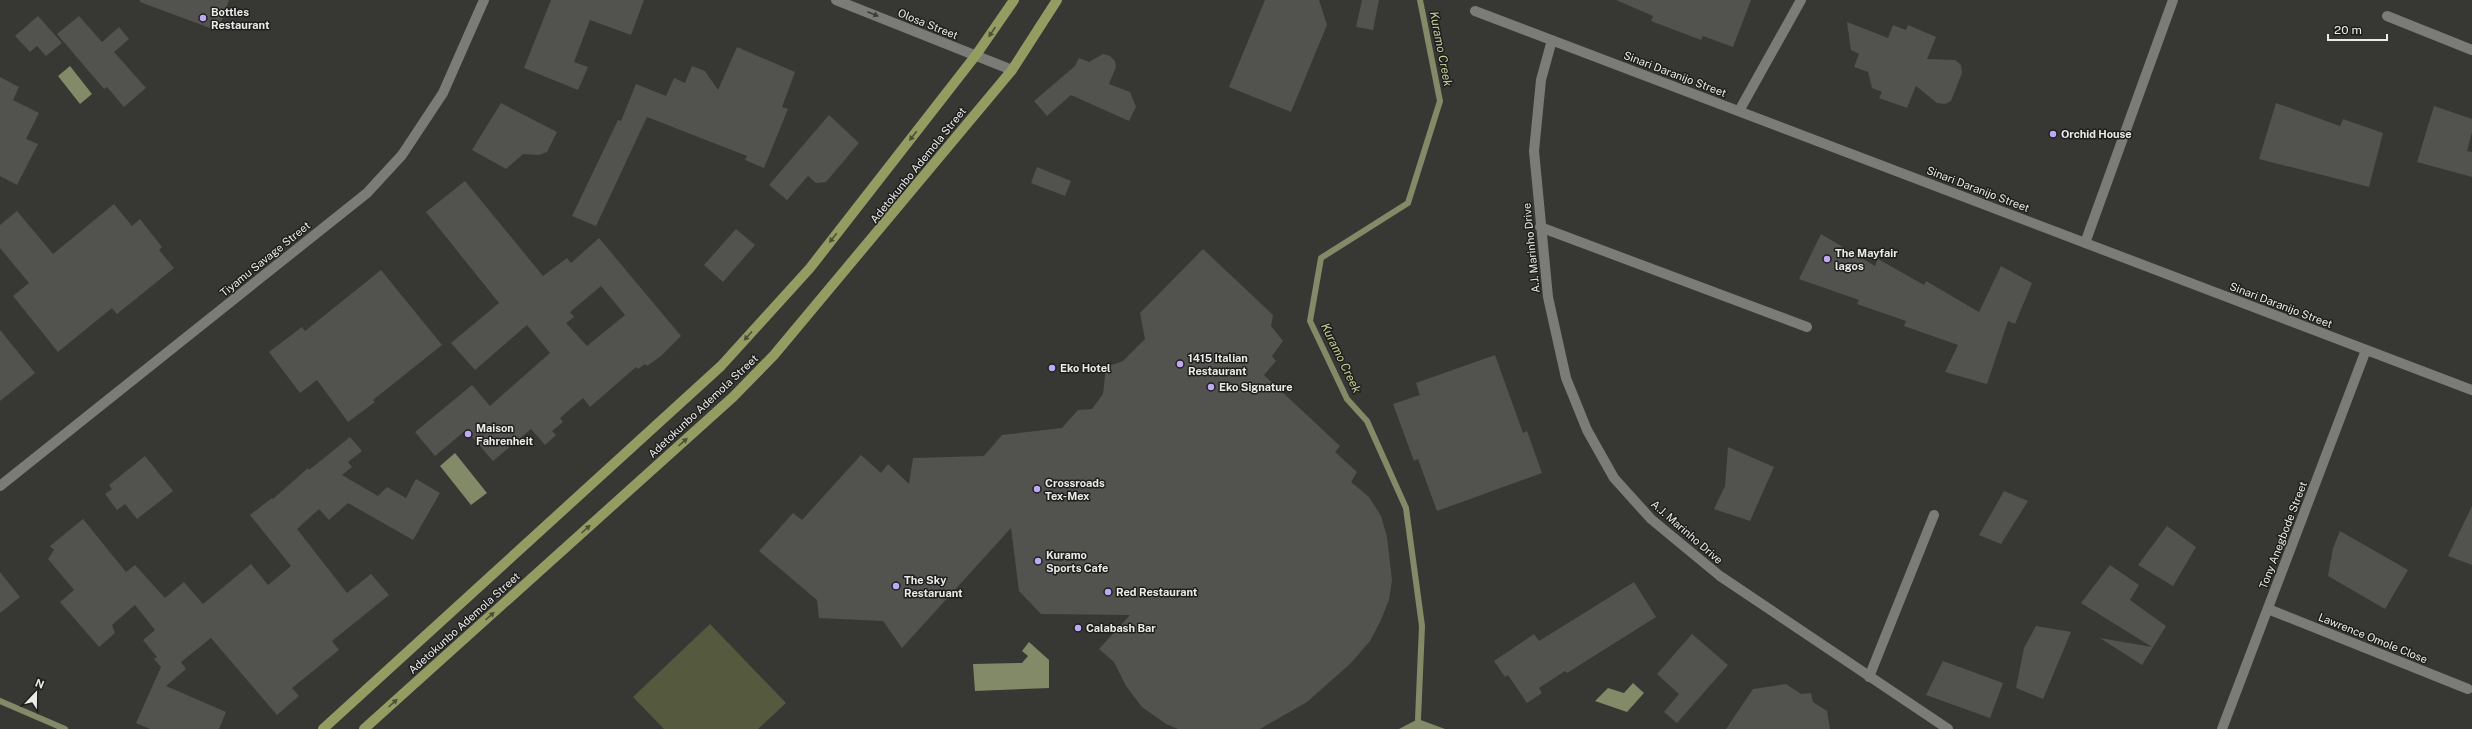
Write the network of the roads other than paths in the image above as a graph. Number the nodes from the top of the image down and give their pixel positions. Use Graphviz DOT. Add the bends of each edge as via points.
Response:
graph roads {
  1 [pos="484,0"];
  2 [pos="836,0"];
  3 [pos="1014,0"];
  4 [pos="1057,0"];
  5 [pos="1801,0"];
  6 [pos="2173,0"];
  7 [pos="1475,11"];
  8 [pos="2387,16"];
  9 [pos="1552,40"];
  10 [pos="2472,50"];
  11 [pos="976,56"];
  12 [pos="1012,70"];
  13 [pos="1739,111"];
  14 [pos="1540,227"];
  15 [pos="2085,243"];
  16 [pos="1807,327"];
  17 [pos="2366,350"];
  18 [pos="2472,390"];
  19 [pos="0,486"];
  20 [pos="1934,515"];
  21 [pos="2268,609"];
  22 [pos="1869,677"];
  23 [pos="2468,689"];
  24 [pos="323,729"];
  25 [pos="364,729"];
  26 [pos="1948,729"];
  27 [pos="2222,729"];
  1 -- 19 [label="street, Tiyamu Savage Street" via="443,93 402,154 367,193"];
  2 -- 11 [label="street, Olosa Street, one-way"];
  3 -- 11 [label="main road, Adetokunbo Ademola Street, one-way"];
  4 -- 12 [label="main road, Adetokunbo Ademola Street"];
  5 -- 13 [label="street"];
  6 -- 15 [label="street"];
  7 -- 9 [label="street, Sinari Daranijo Street"];
  8 -- 10 [label="street"];
  9 -- 13 [label="street, Sinari Daranijo Street"];
  9 -- 14 [label="street, A.J. Marinho Drive" via="1541,80 1534,151"];
  11 -- 12 [label="street, Olosa Street"];
  11 -- 24 [label="main road, Adetokunbo Ademola Street, one-way" via="810,268 721,366"];
  25 -- 12 [label="main road, Adetokunbo Ademola Street, one-way" via="727,402 774,356"];
  13 -- 15 [label="street, Sinari Daranijo Street"];
  14 -- 16 [label="street"];
  14 -- 22 [label="street, A.J. Marinho Drive" via="1548,297 1566,378 1587,430 1614,478 1651,519 1720,576"];
  15 -- 17 [label="street, Sinari Daranijo Street"];
  17 -- 18 [label="street, Sinari Daranijo Street"];
  17 -- 21 [label="street, Tony Anegbode Street"];
  20 -- 22 [label="street"];
  21 -- 23 [label="street, Lawrence Omole Close"];
  21 -- 27 [label="street, Tony Anegbode Street"];
  22 -- 26 [label="street, A.J. Marinho Drive"];
}
